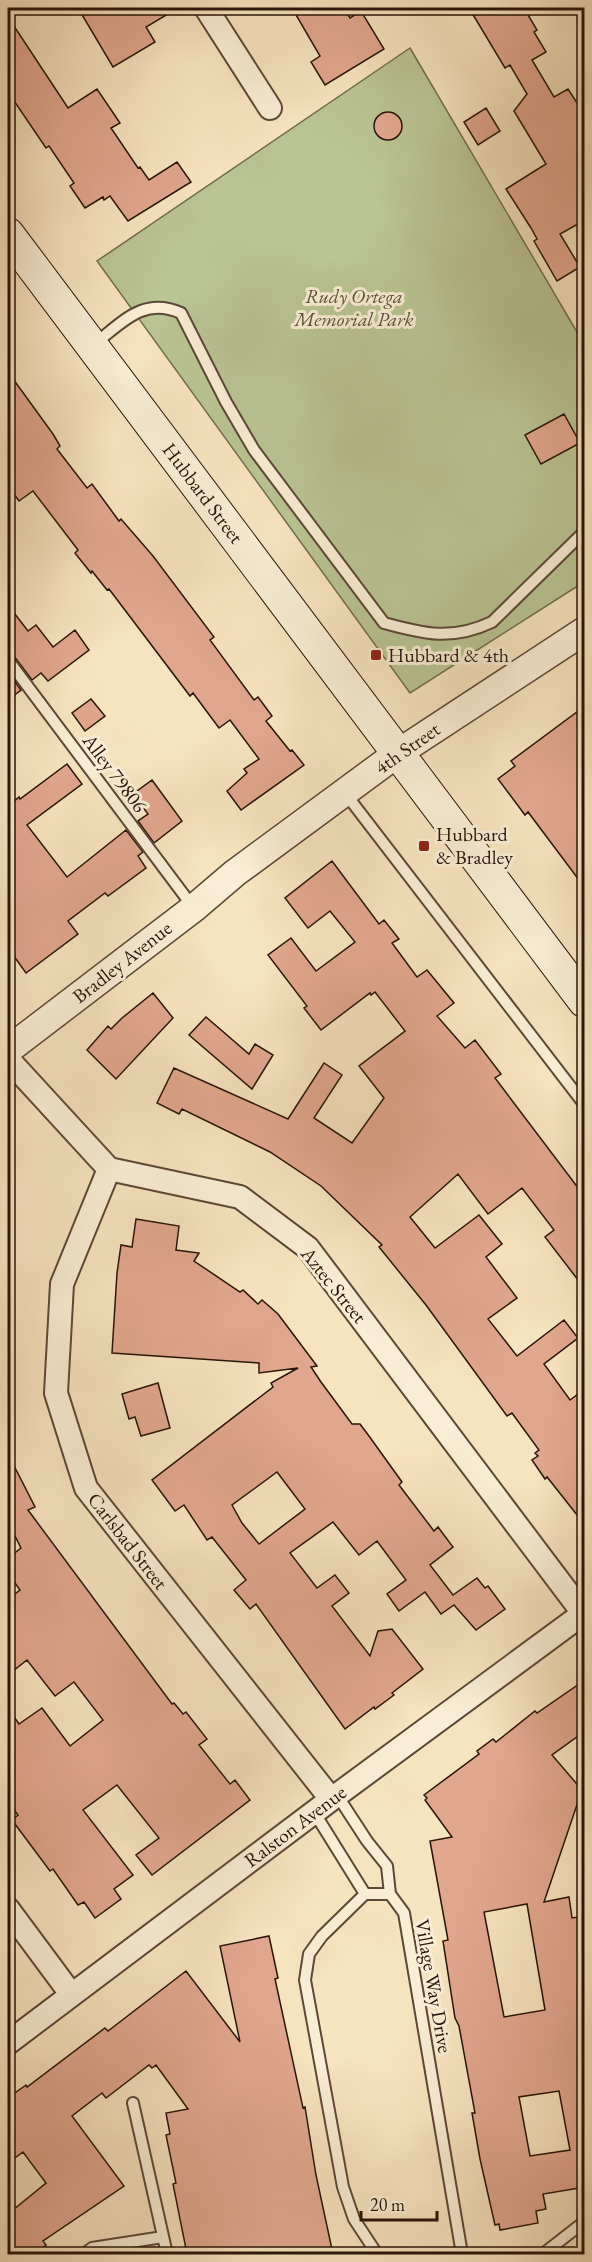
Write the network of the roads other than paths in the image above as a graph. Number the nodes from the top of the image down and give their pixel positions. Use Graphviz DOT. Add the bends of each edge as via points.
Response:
graph roads {
  1 [pos="206,8"];
  2 [pos="270,108"];
  3 [pos="8,234"];
  4 [pos="92,346"];
  5 [pos="585,532"];
  6 [pos="585,631"];
  7 [pos="8,660"];
  8 [pos="398,753"];
  9 [pos="345,792"];
  10 [pos="235,873"];
  11 [pos="194,908"];
  12 [pos="585,1001"];
  13 [pos="8,1050"];
  14 [pos="8,1059"];
  15 [pos="585,1104"];
  16 [pos="109,1169"];
  17 [pos="584,1613"];
  18 [pos="327,1802"];
  19 [pos="364,1894"];
  20 [pos="390,1894"];
  21 [pos="8,1909"];
  22 [pos="71,1994"];
  23 [pos="8,2043"];
  24 [pos="133,2103"];
  25 [pos="585,2223"];
  26 [pos="163,2237"];
  27 [pos="84,2254"];
  28 [pos="167,2254"];
  29 [pos="377,2254"];
  30 [pos="462,2254"];
  31 [pos="543,2254"];
  1 -- 2 [label="street"];
  3 -- 4 [label="main road, Hubbard Street"];
  4 -- 5 [label="lane" via="141,310 166,307 181,313 254,450 384,623 451,635 473,631 492,622"];
  4 -- 8 [label="main road, Hubbard Street"];
  6 -- 8 [label="street, 4th Street"];
  7 -- 11 [label="lane, Alley 79806"];
  8 -- 9 [label="street, 4th Street"];
  8 -- 12 [label="main road, Hubbard Street"];
  9 -- 10 [label="street, 4th Street"];
  9 -- 15 [label="lane"];
  10 -- 11 [label="street, Bradley Avenue"];
  11 -- 13 [label="street, Bradley Avenue"];
  14 -- 16 [label="street"];
  16 -- 17 [label="street, Aztec Street" via="240,1197 308,1248"];
  16 -- 18 [label="street, Carlsbad Street" via="62,1284 56,1393 86,1488"];
  17 -- 18 [label="street, Ralston Avenue"];
  18 -- 19 [label="lane"];
  18 -- 20 [label="lane" via="387,1866"];
  18 -- 22 [label="street, Ralston Avenue"];
  19 -- 20 [label="lane"];
  19 -- 29 [label="lane" via="309,1954 305,1980 343,2187 354,2219"];
  20 -- 30 [label="lane, Village Way Drive" via="404,1913"];
  21 -- 22 [label="street"];
  22 -- 23 [label="street, Ralston Avenue"];
  24 -- 26 [label="lane"];
  25 -- 31 [label="lane"];
  26 -- 27 [label="lane" via="92,2248"];
  26 -- 28 [label="lane"];
}
